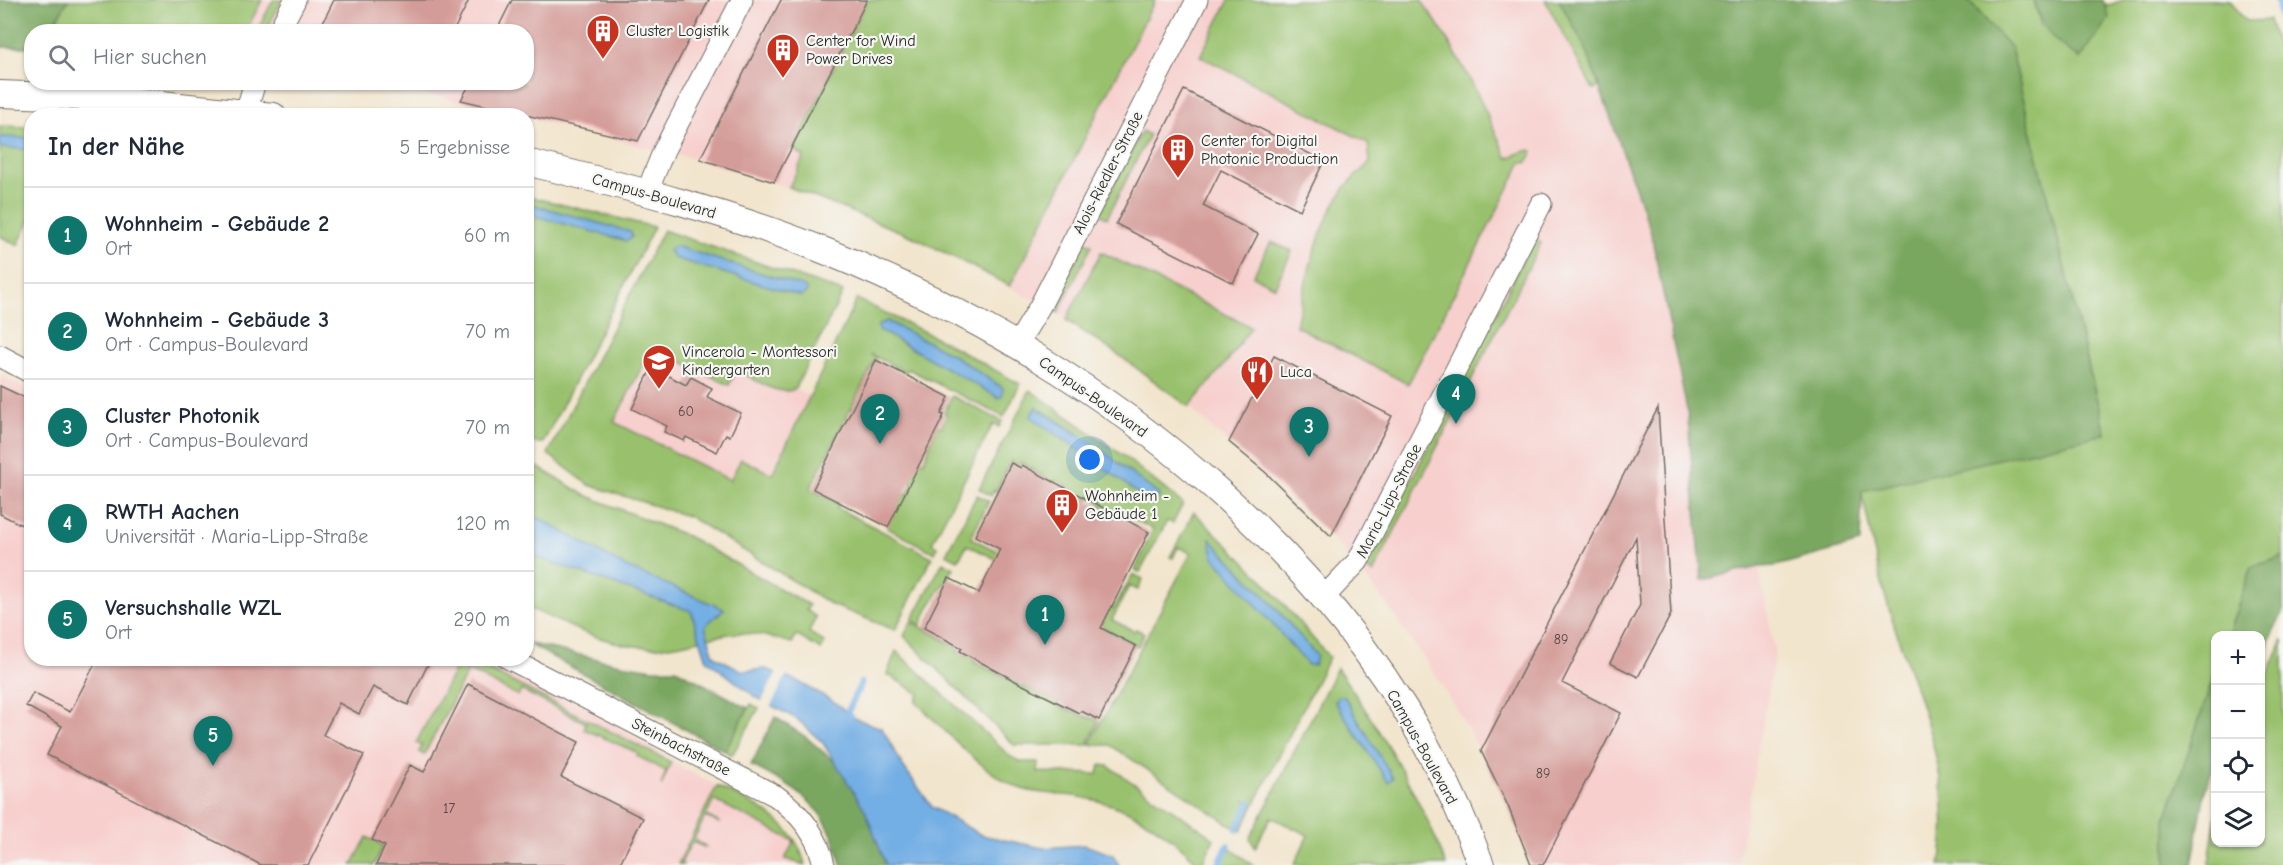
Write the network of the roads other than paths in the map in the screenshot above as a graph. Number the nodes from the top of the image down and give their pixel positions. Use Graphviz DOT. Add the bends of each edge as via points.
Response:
graph roads {
  1 [pos="294,0"];
  2 [pos="742,0"];
  3 [pos="1197,0"];
  4 [pos="282,24"];
  5 [pos="253,90"];
  6 [pos="0,94"];
  7 [pos="206,108"];
  8 [pos="247,108"];
  9 [pos="534,164"];
  10 [pos="647,192"];
  11 [pos="1541,204"];
  12 [pos="1017,345"];
  13 [pos="0,356"];
  14 [pos="24,369"];
  15 [pos="1324,597"];
  16 [pos="524,666"];
  17 [pos="824,865"];
  18 [pos="1481,865"];
  1 -- 4 [label="street"];
  2 -- 10 [label="street" via="664,150"];
  3 -- 12 [label="street, Alois-Riedler-Straße"];
  5 -- 8 [label="street"];
  6 -- 7 [label="street" via="105,98"];
  9 -- 10 [label="street, Campus-Boulevard"];
  10 -- 12 [label="street, Campus-Boulevard" via="826,252 923,294"];
  11 -- 15 [label="street, Maria-Lipp-Straße" via="1358,561"];
  12 -- 15 [label="street, Campus-Boulevard" via="1144,431 1219,492"];
  13 -- 14 [label="street"];
  15 -- 18 [label="street, Campus-Boulevard" via="1390,689 1433,760"];
  16 -- 17 [label="street, Steinbachstraße" via="776,796 797,811 813,834"];
}
